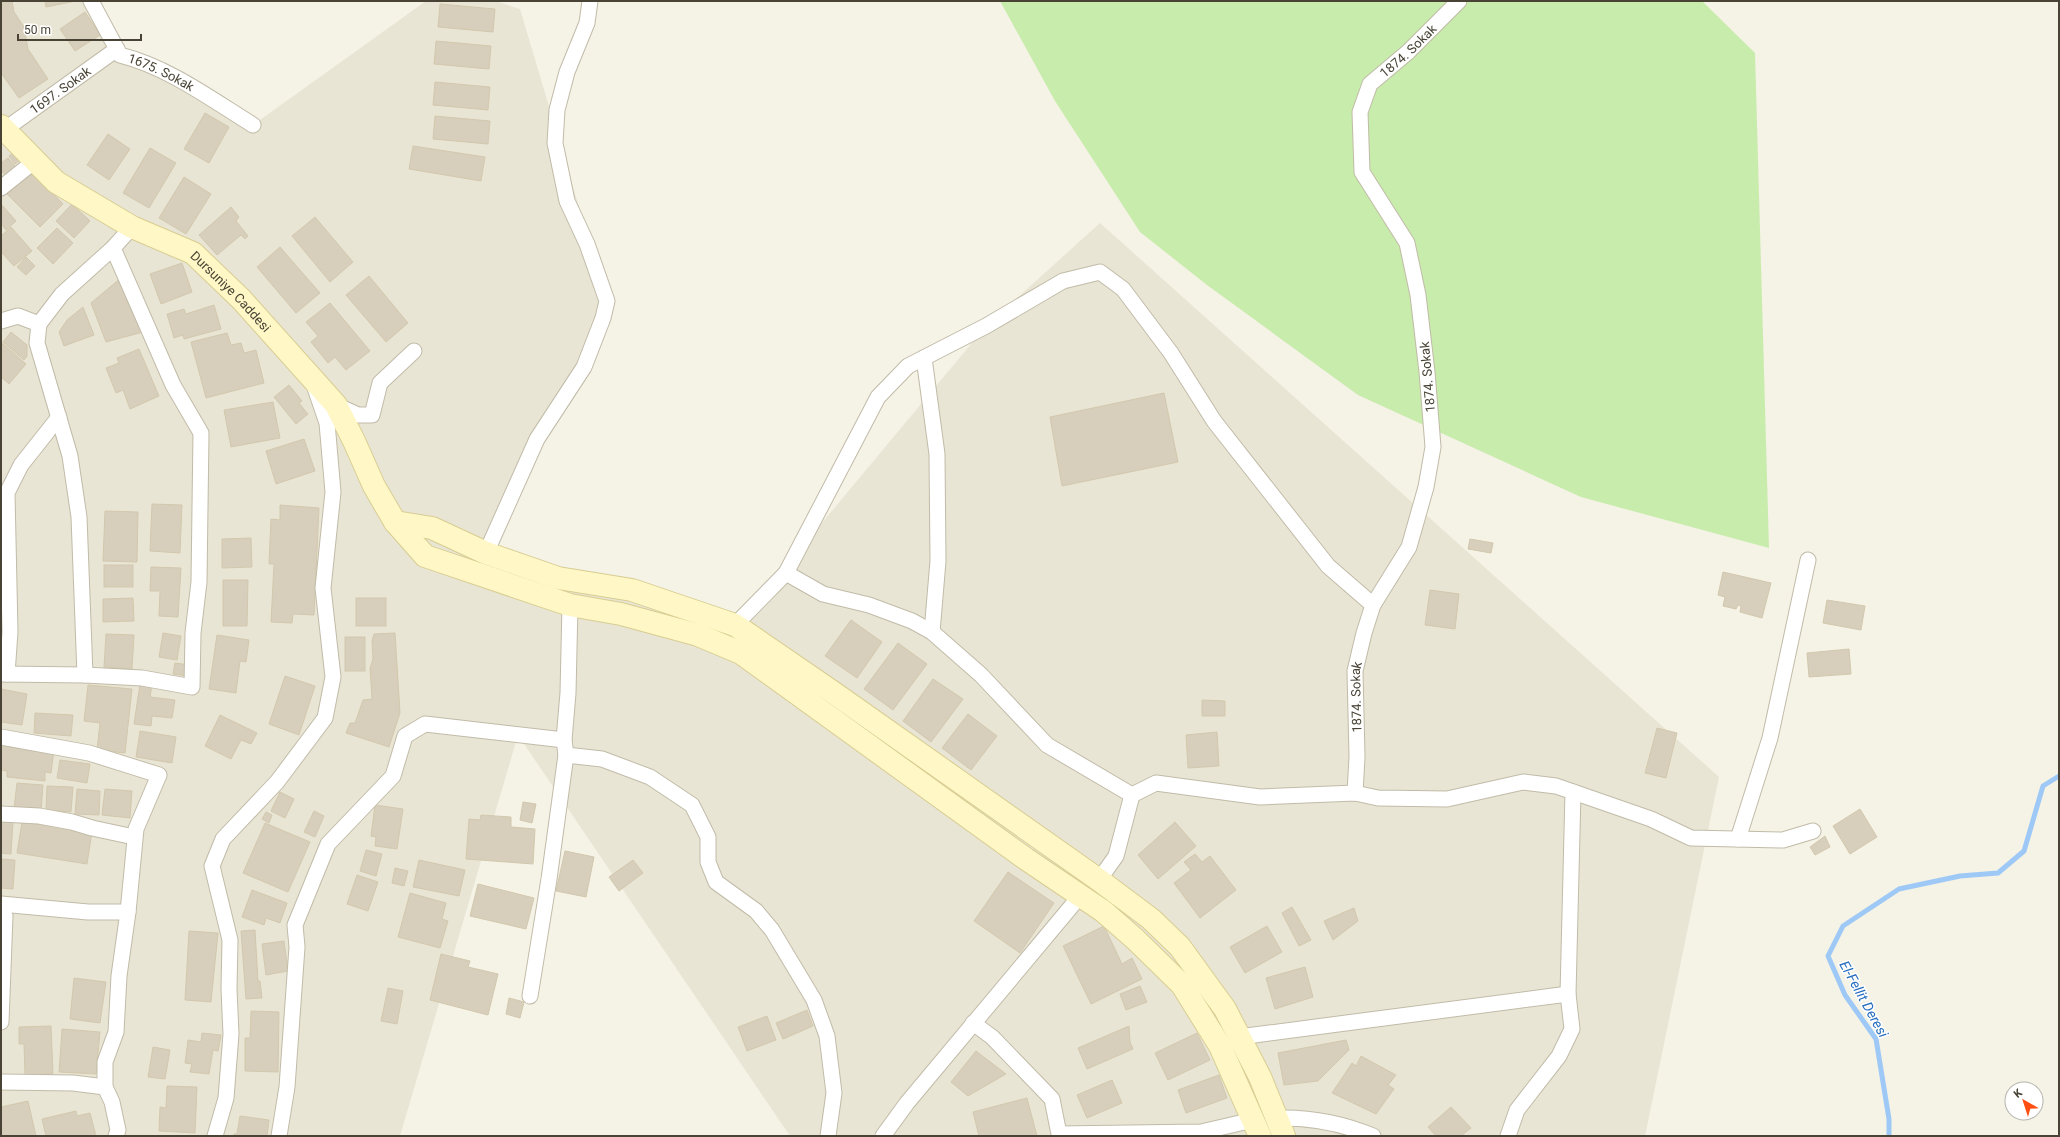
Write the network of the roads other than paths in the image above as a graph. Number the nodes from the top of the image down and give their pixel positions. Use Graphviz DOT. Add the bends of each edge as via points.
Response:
graph roads {
  1 [pos="90,1"];
  2 [pos="590,1"];
  3 [pos="1459,1"];
  4 [pos="117,49"];
  5 [pos="253,125"];
  6 [pos="3,128"];
  7 [pos="36,160"];
  8 [pos="1,188"];
  9 [pos="132,227"];
  10 [pos="113,248"];
  11 [pos="1,321"];
  12 [pos="39,324"];
  13 [pos="414,350"];
  14 [pos="924,358"];
  15 [pos="312,376"];
  16 [pos="336,405"];
  17 [pos="58,417"];
  18 [pos="395,522"];
  19 [pos="486,554"];
  20 [pos="1808,560"];
  21 [pos="786,573"];
  22 [pos="570,605"];
  23 [pos="1373,605"];
  24 [pos="735,626"];
  25 [pos="932,632"];
  26 [pos="4,674"];
  27 [pos="85,675"];
  28 [pos="1,737"];
  29 [pos="564,740"];
  30 [pos="566,755"];
  31 [pos="1573,792"];
  32 [pos="1355,793"];
  33 [pos="1132,795"];
  34 [pos="1,814"];
  35 [pos="1813,831"];
  36 [pos="134,837"];
  37 [pos="1738,839"];
  38 [pos="1099,880"];
  39 [pos="1080,896"];
  40 [pos="1,904"];
  41 [pos="1,909"];
  42 [pos="128,912"];
  43 [pos="1568,994"];
  44 [pos="530,996"];
  45 [pos="1,1022"];
  46 [pos="973,1023"];
  47 [pos="1239,1037"];
  48 [pos="1,1082"];
  49 [pos="105,1087"];
  50 [pos="1280,1127"];
  51 [pos="1257,1128"];
  52 [pos="116,1136"];
  53 [pos="215,1136"];
  54 [pos="279,1136"];
  55 [pos="828,1136"];
  56 [pos="883,1136"];
  57 [pos="1373,1136"];
  58 [pos="1508,1136"];
  1 -- 4 [label="street, 1675. Sokak"];
  2 -- 19 [label="street" via="587,23 567,72 557,110 554,143 567,201 588,244 607,301 584,367 537,439"];
  3 -- 23 [label="street, 1874. Sokak" via="1408,52 1370,84 1360,112 1362,172 1407,243 1418,295 1428,372 1433,447 1426,487 1409,547"];
  4 -- 5 [label="street, 1675. Sokak" via="120,55 140,60 170,74"];
  4 -- 6 [label="street, 1697. Sokak"];
  6 -- 7 [label="street, Dursuniye Caddesi"];
  7 -- 8 [label="street"];
  7 -- 9 [label="street, Dursuniye Caddesi" via="56,182"];
  9 -- 10 [label="street"];
  9 -- 15 [label="street, Dursuniye Caddesi" via="193,253 241,299"];
  10 -- 12 [label="street" via="62,294"];
  10 -- 27 [label="street" via="174,385 201,433 199,582 192,633 192,687 142,678"];
  11 -- 12 [label="street" via="18,316"];
  12 -- 17 [label="street" via="37,343"];
  13 -- 16 [label="street" via="380,383 372,415 358,415"];
  14 -- 21 [label="street" via="908,366 878,396"];
  14 -- 23 [label="street" via="986,326 1063,281 1100,272 1123,289 1171,353 1214,421 1328,566"];
  14 -- 25 [label="street" via="937,454 938,561"];
  15 -- 16 [label="street, Dursuniye Caddesi"];
  15 -- 53 [label="street" via="327,423 332,492 323,588 333,677 325,718 277,782 223,839 212,866 230,940 231,1034 226,1098"];
  16 -- 18 [label="street, Dursuniye Caddesi" via="374,486"];
  17 -- 26 [label="street" via="21,465 8,494 10,632"];
  17 -- 27 [label="street" via="70,456 79,517"];
  18 -- 19 [label="street" via="432,528"];
  18 -- 22 [label="street, Dursuniye Caddesi" via="425,556"];
  19 -- 24 [label="street" via="558,578 632,590"];
  20 -- 37 [label="street" via="1770,738"];
  21 -- 24 [label="street"];
  21 -- 25 [label="street" via="823,594 869,606"];
  22 -- 29 [label="street"];
  22 -- 39 [label="street, Dursuniye Caddesi" via="621,614 698,635 741,653 1026,860"];
  23 -- 32 [label="street, 1874. Sokak" via="1355,671"];
  24 -- 38 [label="street"];
  25 -- 33 [label="street" via="981,675 1047,745"];
  26 -- 27 [label="street"];
  28 -- 36 [label="street" via="89,753 158,775"];
  29 -- 30 [label="street"];
  29 -- 54 [label="street" via="425,724 405,736 393,776 328,844 295,925 297,948 287,1087"];
  30 -- 44 [label="street" via="550,879"];
  30 -- 55 [label="street" via="602,759 650,777 692,805 708,837 708,862 716,882 756,911 764,920 814,1000 827,1036 834,1093"];
  31 -- 32 [label="street" via="1556,786 1523,782 1447,799 1378,798"];
  31 -- 37 [label="street" via="1651,819 1691,838"];
  31 -- 43 [label="street"];
  32 -- 33 [label="street" via="1260,797 1156,783"];
  33 -- 38 [label="street" via="1116,856"];
  34 -- 36 [label="street" via="39,816"];
  35 -- 37 [label="street" via="1783,840"];
  36 -- 42 [label="street"];
  38 -- 47 [label="street" via="1151,918 1180,947 1224,1009"];
  39 -- 46 [label="street"];
  39 -- 51 [label="street, Dursuniye Caddesi" via="1103,911 1136,939 1182,985 1220,1046"];
  40 -- 42 [label="street" via="88,912"];
  41 -- 45 [label="street" via="5,916"];
  42 -- 49 [label="street" via="119,976 116,1032 105,1062"];
  43 -- 47 [label="street"];
  43 -- 58 [label="street" via="1572,1029 1559,1056 1517,1110"];
  46 -- 51 [label="street" via="992,1037 1052,1099 1059,1134 1201,1132"];
  46 -- 56 [label="street"];
  47 -- 50 [label="street" via="1260,1077"];
  48 -- 49 [label="street" via="73,1083"];
  49 -- 52 [label="street" via="112,1102 118,1130"];
  50 -- 57 [label="street" via="1302,1118 1354,1128"];
}
